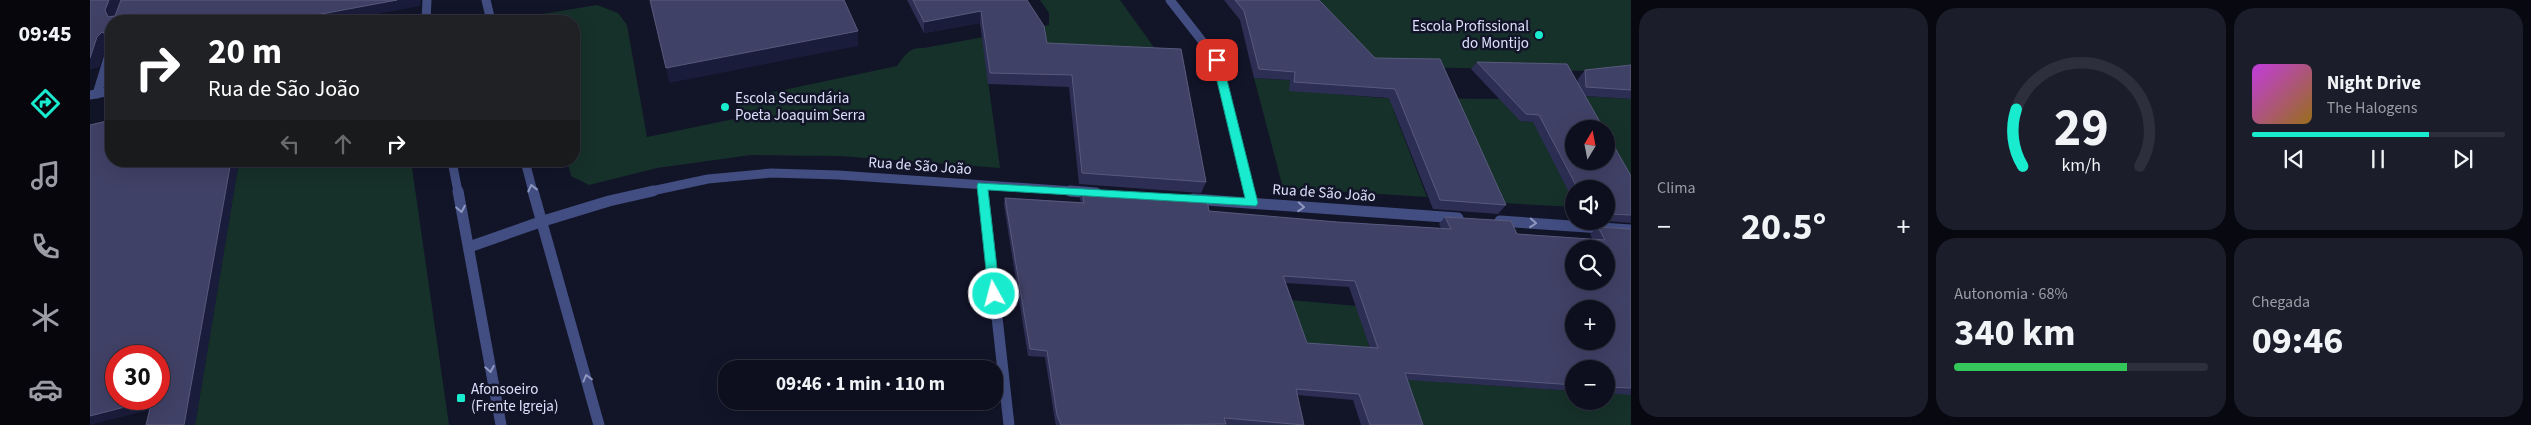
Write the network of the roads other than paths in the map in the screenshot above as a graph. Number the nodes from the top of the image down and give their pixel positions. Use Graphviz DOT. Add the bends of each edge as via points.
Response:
graph roads {
  1 [pos="427,0"];
  2 [pos="486,0"];
  3 [pos="1170,0"];
  4 [pos="426,15"];
  5 [pos="490,15"];
  6 [pos="105,65"];
  7 [pos="94,95"];
  8 [pos="453,167"];
  9 [pos="526,167"];
  10 [pos="982,186"];
  11 [pos="1108,194"];
  12 [pos="1185,199"];
  13 [pos="1252,203"];
  14 [pos="1472,219"];
  15 [pos="1491,220"];
  16 [pos="540,222"];
  17 [pos="1631,230"];
  18 [pos="469,247"];
  19 [pos="502,425"];
  20 [pos="599,425"];
  21 [pos="1009,425"];
  1 -- 4 [label="street"];
  2 -- 5 [label="street"];
  3 -- 13 [label="street" via="1217,60"];
  6 -- 7 [label="street"];
  8 -- 18 [label="street, one-way"];
  16 -- 9 [label="street, one-way"];
  10 -- 11 [label="street, Rua de São João"];
  10 -- 16 [label="street, Rua de São João" via="771,173 708,179 609,201"];
  10 -- 21 [label="street"];
  12 -- 13 [label="street, Rua de São João"];
  13 -- 14 [label="street, Rua de São João, one-way"];
  15 -- 17 [label="street, one-way"];
  16 -- 18 [label="street, Rua de São João"];
  20 -- 16 [label="street, one-way"];
  18 -- 19 [label="street, one-way"];
}
